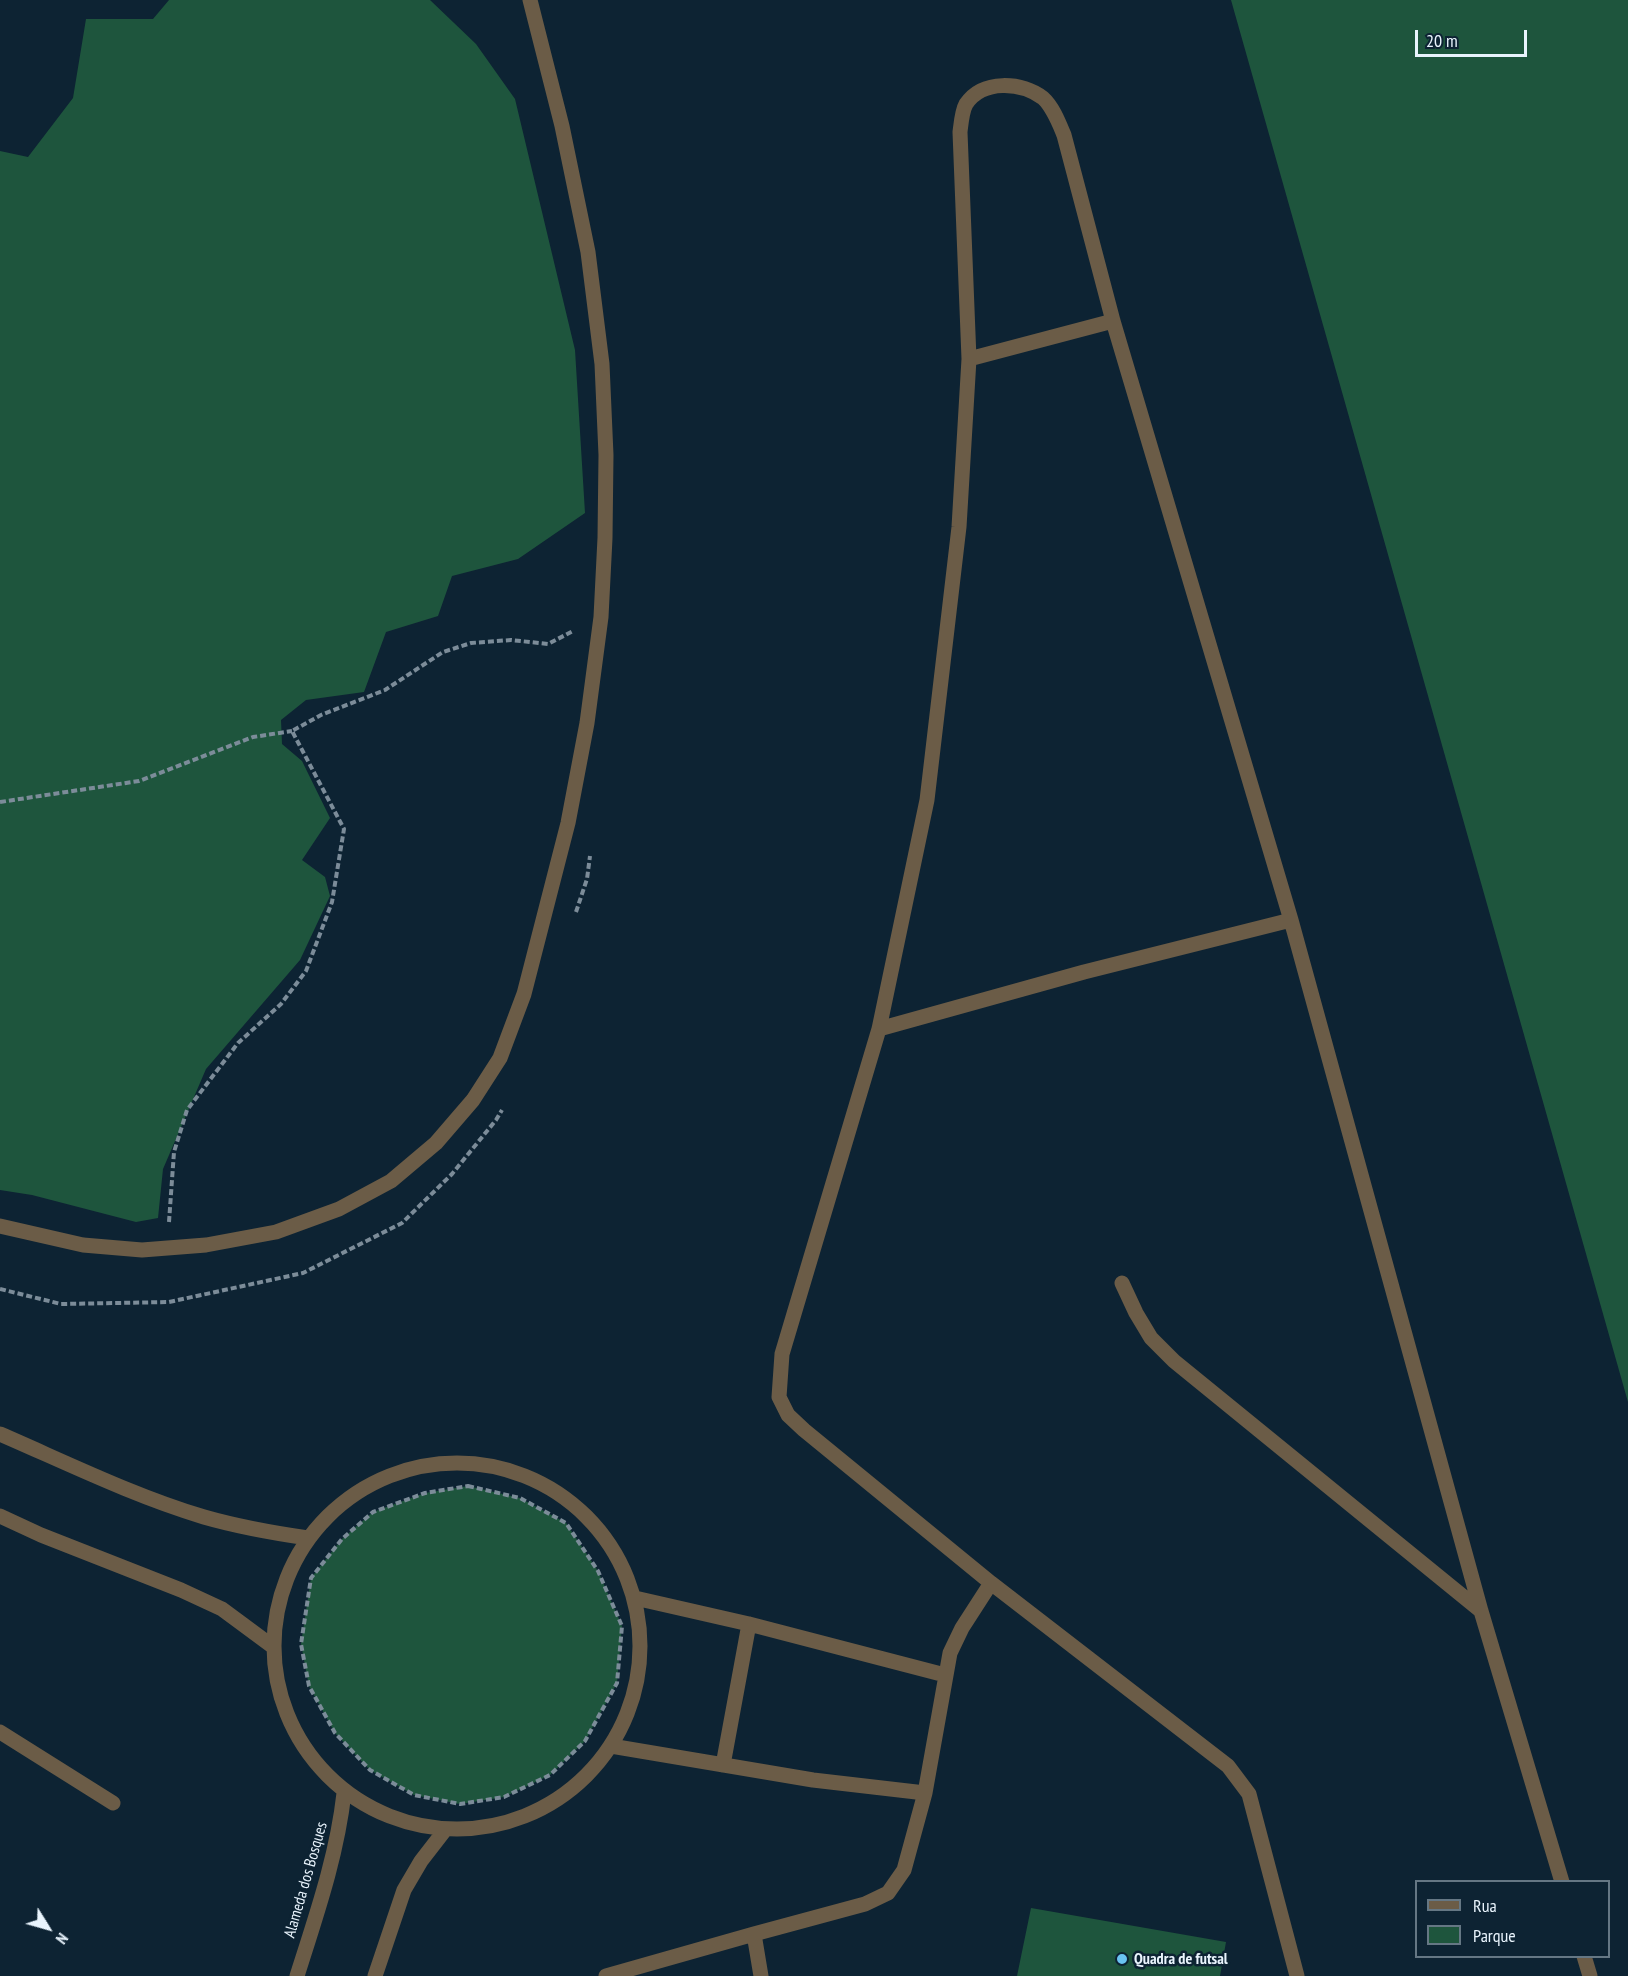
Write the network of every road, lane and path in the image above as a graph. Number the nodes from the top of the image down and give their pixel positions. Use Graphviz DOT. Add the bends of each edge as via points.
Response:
graph roads {
  1 [pos="530,0"];
  2 [pos="1113,321"];
  3 [pos="969,359"];
  4 [pos="601,617"];
  5 [pos="292,731"];
  6 [pos="0,802"];
  7 [pos="590,856"];
  8 [pos="576,913"];
  9 [pos="1291,920"];
  10 [pos="879,1029"];
  11 [pos="507,1101"];
  12 [pos="0,1226"];
  13 [pos="168,1234"];
  14 [pos="1122,1283"];
  15 [pos="0,1289"];
  16 [pos="0,1434"];
  17 [pos="0,1516"];
  18 [pos="308,1538"];
  19 [pos="991,1583"];
  20 [pos="635,1598"];
  21 [pos="1482,1611"];
  22 [pos="749,1624"];
  23 [pos="272,1646"];
  24 [pos="945,1675"];
  25 [pos="0,1732"];
  26 [pos="585,1741"];
  27 [pos="611,1746"];
  28 [pos="723,1765"];
  29 [pos="344,1793"];
  30 [pos="925,1793"];
  31 [pos="113,1803"];
  32 [pos="445,1830"];
  33 [pos="1562,1880"];
  34 [pos="754,1934"];
  35 [pos="1585,1958"];
  36 [pos="297,1976"];
  37 [pos="375,1976"];
  38 [pos="606,1976"];
  39 [pos="761,1976"];
  40 [pos="1297,1976"];
  41 [pos="1590,1976"];
  1 -- 4 [label="street" via="588,252 602,363 606,455"];
  2 -- 3 [label="street"];
  2 -- 3 [label="street" via="1057,117 1044,99 1026,88 1003,85 981,90 966,105 960,132"];
  2 -- 9 [label="street"];
  3 -- 10 [label="street" via="959,527 928,789"];
  4 -- 5 [label="path" via="548,644 511,640 471,643 443,652 385,690"];
  4 -- 12 [label="street" via="568,823 524,994 500,1058 473,1100 436,1143 391,1180 339,1209 276,1232 241,1239 142,1251 83,1245"];
  5 -- 6 [label="path" via="253,737 139,781"];
  5 -- 13 [label="path" via="344,829 332,902 306,971 281,1004 238,1043 187,1110 174,1152"];
  7 -- 8 [label="path"];
  9 -- 10 [label="street"];
  9 -- 21 [label="street"];
  10 -- 19 [label="street" via="782,1354 779,1397 788,1414 804,1430"];
  11 -- 15 [label="path" via="452,1174 402,1223 303,1272 169,1302 61,1304"];
  14 -- 21 [label="street" via="1151,1338 1174,1361"];
  16 -- 18 [label="street" via="204,1517"];
  17 -- 23 [label="street" via="212,1604"];
  18 -- 20 [label="street" via="344,1501 389,1475 439,1462 491,1465 540,1481 582,1511 615,1550"];
  18 -- 23 [label="street" via="282,1589"];
  19 -- 24 [label="street" via="958,1636"];
  19 -- 40 [label="street" via="1228,1766 1249,1794"];
  20 -- 22 [label="street"];
  20 -- 27 [label="street" via="639,1674 629,1711"];
  21 -- 33 [label="street"];
  22 -- 24 [label="street"];
  22 -- 28 [label="street"];
  23 -- 29 [label="street" via="277,1688 291,1728 314,1764"];
  24 -- 30 [label="street"];
  25 -- 31 [label="street"];
  26 -- 26 [label="path" via="550,1775 504,1797 460,1804 414,1795 370,1770 335,1733 309,1686 302,1644 311,1578 342,1539 373,1512 425,1493 468,1486 520,1497 566,1523 598,1571 622,1626 617,1683"];
  27 -- 28 [label="street"];
  27 -- 32 [label="street" via="574,1788 527,1816 474,1830"];
  28 -- 30 [label="street"];
  29 -- 32 [label="street" via="380,1815 418,1827"];
  29 -- 36 [label="street, Alameda dos Bosques" via="332,1862"];
  30 -- 34 [label="street" via="904,1870 888,1893 865,1905"];
  32 -- 37 [label="street" via="404,1890"];
  34 -- 38 [label="street"];
  34 -- 39 [label="street"];
  35 -- 41 [label="street"];
}
